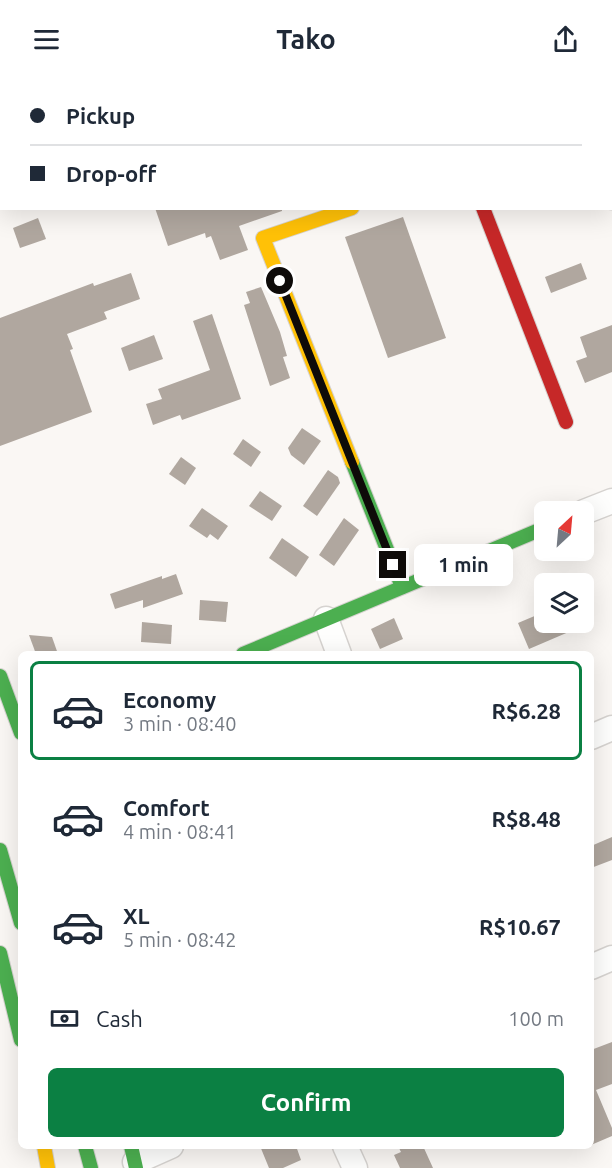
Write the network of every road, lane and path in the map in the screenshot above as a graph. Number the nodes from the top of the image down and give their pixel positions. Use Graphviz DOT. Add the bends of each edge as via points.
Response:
graph roads {
  1 [pos="346,210"];
  2 [pos="484,210"];
  3 [pos="566,422"];
  4 [pos="612,501"];
  5 [pos="594,508"];
  6 [pos="534,532"];
  7 [pos="402,587"];
  8 [pos="326,619"];
  9 [pos="250,651"];
  10 [pos="338,651"];
  11 [pos="0,676"];
  12 [pos="18,725"];
  13 [pos="612,728"];
  14 [pos="594,736"];
  15 [pos="0,850"];
  16 [pos="18,913"];
  17 [pos="0,953"];
  18 [pos="612,958"];
  19 [pos="594,966"];
  20 [pos="18,1028"];
  21 [pos="45,1149"];
  22 [pos="86,1149"];
  23 [pos="162,1149"];
  24 [pos="346,1149"];
  25 [pos="134,1159"];
  26 [pos="48,1168"];
  27 [pos="92,1168"];
  28 [pos="355,1168"];
  1 -- 7 [label="main road" via="263,238"];
  2 -- 3 [label="main road"];
  4 -- 5 [label="street"];
  6 -- 7 [label="main road"];
  7 -- 8 [label="main road"];
  8 -- 9 [label="main road"];
  8 -- 10 [label="street"];
  11 -- 12 [label="main road"];
  13 -- 14 [label="street"];
  15 -- 16 [label="main road"];
  17 -- 20 [label="main road"];
  18 -- 19 [label="street"];
  21 -- 26 [label="main road"];
  22 -- 27 [label="main road"];
  23 -- 25 [label="street"];
  24 -- 28 [label="street"];
}
